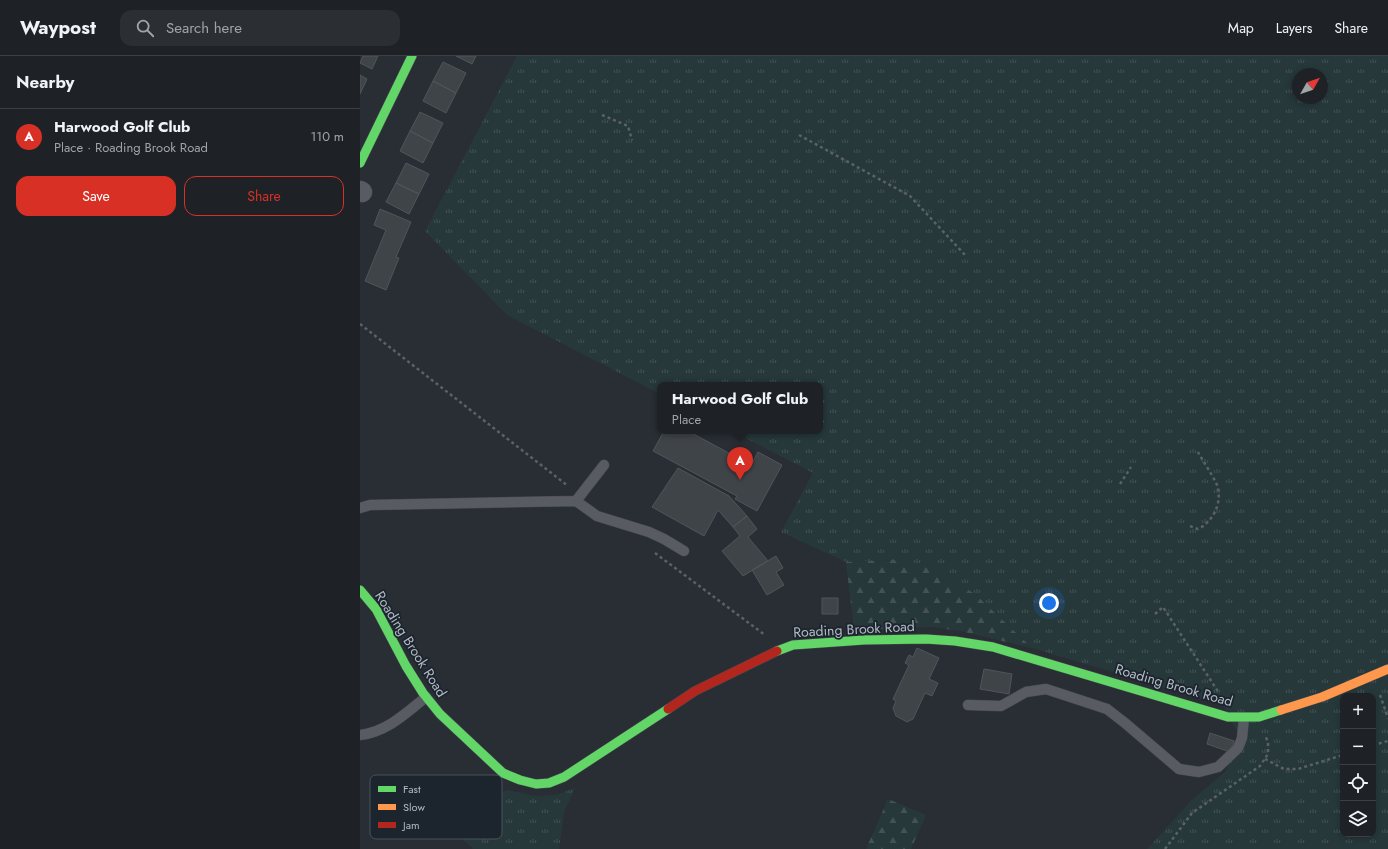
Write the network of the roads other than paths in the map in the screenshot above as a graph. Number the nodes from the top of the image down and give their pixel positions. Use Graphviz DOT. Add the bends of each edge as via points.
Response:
graph roads {
  1 [pos="412,56"];
  2 [pos="360,163"];
  3 [pos="604,465"];
  4 [pos="579,499"];
  5 [pos="360,508"];
  6 [pos="684,551"];
  7 [pos="360,590"];
  8 [pos="1388,669"];
  9 [pos="426,697"];
  10 [pos="968,705"];
  11 [pos="1244,718"];
  12 [pos="360,735"];
  1 -- 2 [label="street"];
  3 -- 4 [label="lane"];
  4 -- 5 [label="lane" via="370,505"];
  4 -- 6 [label="lane" via="597,516 649,532"];
  7 -- 9 [label="street, Roading Brook Road" via="376,609 406,666"];
  8 -- 11 [label="street, Roading Brook Road" via="1322,697"];
  9 -- 11 [label="street, Roading Brook Road" via="440,714 503,773 536,784 564,777 695,691 793,645 926,639 993,647 1205,711"];
  9 -- 12 [label="lane" via="390,726 371,734"];
  10 -- 11 [label="lane" via="1001,706 1026,692 1046,689 1107,709 1179,768 1199,772 1218,767 1238,748"];
}
